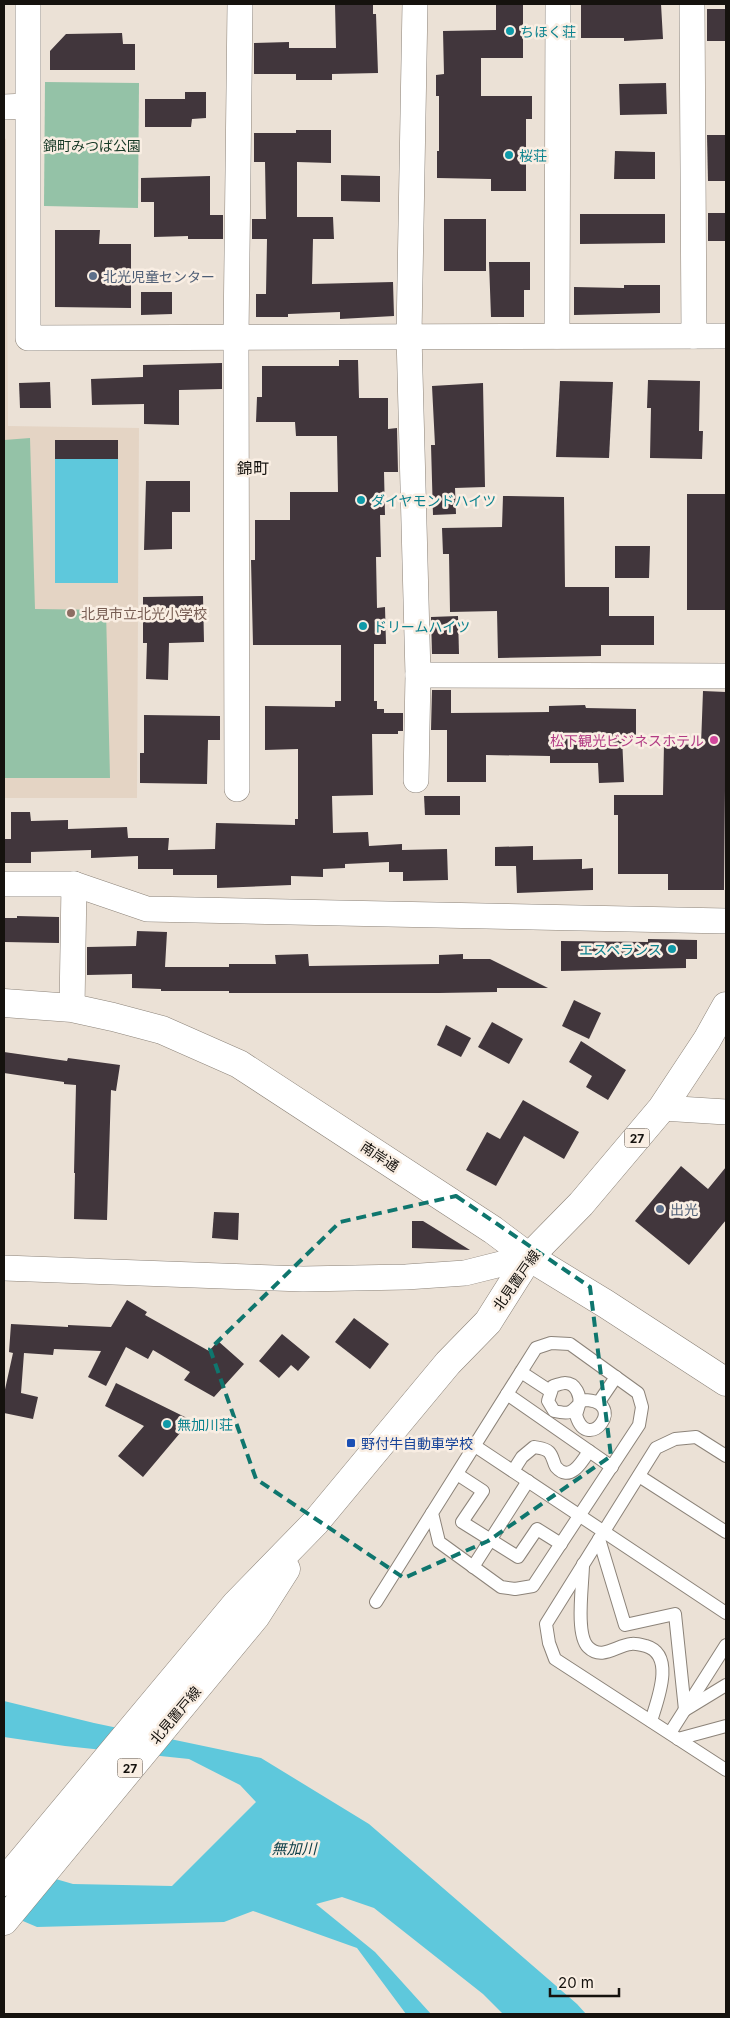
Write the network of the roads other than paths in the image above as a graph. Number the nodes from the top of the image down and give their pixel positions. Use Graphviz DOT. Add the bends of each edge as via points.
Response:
graph roads {
  1 [pos="28,4"];
  2 [pos="240,4"];
  3 [pos="415,4"];
  4 [pos="558,4"];
  5 [pos="692,4"];
  6 [pos="16,106"];
  7 [pos="409,335"];
  8 [pos="556,336"];
  9 [pos="694,336"];
  10 [pos="726,336"];
  11 [pos="236,338"];
  12 [pos="418,675"];
  13 [pos="726,676"];
  14 [pos="416,780"];
  15 [pos="237,789"];
  16 [pos="4,884"];
  17 [pos="74,884"];
  18 [pos="726,920"];
  19 [pos="4,1003"];
  20 [pos="726,1006"];
  21 [pos="72,1008"];
  22 [pos="662,1108"];
  23 [pos="726,1112"];
  24 [pos="529,1257"];
  25 [pos="4,1268"];
  26 [pos="521,1372"];
  27 [pos="616,1377"];
  28 [pos="726,1382"];
  29 [pos="550,1391"];
  30 [pos="508,1394"];
  31 [pos="599,1402"];
  32 [pos="579,1404"];
  33 [pos="475,1446"];
  34 [pos="589,1451"];
  35 [pos="726,1456"];
  36 [pos="612,1467"];
  37 [pos="513,1472"];
  38 [pos="457,1474"];
  39 [pos="639,1476"];
  40 [pos="528,1481"];
  41 [pos="432,1513"];
  42 [pos="580,1516"];
  43 [pos="726,1532"];
  44 [pos="601,1536"];
  45 [pos="490,1541"];
  46 [pos="561,1544"];
  47 [pos="584,1564"];
  48 [pos="474,1567"];
  49 [pos="376,1602"];
  50 [pos="246,1610"];
  51 [pos="726,1612"];
  52 [pos="726,1645"];
  53 [pos="726,1685"];
  54 [pos="685,1710"];
  55 [pos="651,1721"];
  56 [pos="726,1726"];
  57 [pos="674,1736"];
  58 [pos="726,1770"];
  59 [pos="4,1882"];
  60 [pos="4,1921"];
  1 -- 6 [label="street"];
  2 -- 11 [label="street"];
  3 -- 7 [label="street"];
  4 -- 8 [label="street"];
  5 -- 9 [label="street"];
  6 -- 11 [label="street" via="28,338"];
  7 -- 8 [label="street"];
  7 -- 11 [label="street"];
  7 -- 12 [label="street"];
  8 -- 9 [label="street"];
  9 -- 10 [label="street"];
  11 -- 15 [label="street"];
  12 -- 13 [label="street"];
  12 -- 14 [label="street"];
  16 -- 17 [label="street"];
  17 -- 18 [label="street" via="147,909"];
  17 -- 21 [label="street"];
  19 -- 21 [label="main road, 南岸通"];
  20 -- 22 [label="main road, 北見置戸線 / 27"];
  21 -- 24 [label="main road, 南岸通" via="162,1030 239,1064 493,1230"];
  22 -- 23 [label="street"];
  22 -- 24 [label="main road, 北見置戸線 / 27" via="581,1204"];
  24 -- 25 [label="street" via="465,1273 303,1280"];
  24 -- 28 [label="main road, 南岸通"];
  24 -- 50 [label="main road, 北見置戸線 / 27" via="488,1322 448,1363"];
  26 -- 27 [label="lane" via="536,1348 551,1343 570,1344"];
  26 -- 29 [label="lane"];
  26 -- 30 [label="lane"];
  27 -- 31 [label="lane"];
  27 -- 36 [label="lane" via="638,1392 642,1407 639,1425"];
  29 -- 32 [label="lane" via="560,1384 573,1386 578,1392"];
  29 -- 32 [label="lane" via="548,1402 554,1411 568,1414"];
  30 -- 33 [label="lane"];
  30 -- 34 [label="lane"];
  31 -- 32 [label="lane" via="583,1400"];
  31 -- 32 [label="lane" via="605,1419 599,1427 587,1430 576,1415"];
  33 -- 37 [label="lane"];
  33 -- 38 [label="lane"];
  34 -- 36 [label="lane"];
  34 -- 37 [label="lane" via="579,1467 566,1473 555,1465 550,1452 534,1447 522,1457"];
  35 -- 39 [label="lane" via="696,1437 675,1439 656,1448"];
  36 -- 42 [label="lane"];
  37 -- 40 [label="lane"];
  38 -- 41 [label="lane"];
  38 -- 45 [label="lane" via="483,1491 462,1522"];
  39 -- 43 [label="lane"];
  39 -- 44 [label="lane"];
  40 -- 42 [label="lane"];
  40 -- 45 [label="lane"];
  41 -- 48 [label="lane" via="439,1542"];
  41 -- 49 [label="lane"];
  42 -- 44 [label="lane"];
  42 -- 46 [label="lane"];
  44 -- 47 [label="lane"];
  44 -- 51 [label="lane"];
  44 -- 54 [label="lane" via="625,1625 675,1614"];
  45 -- 46 [label="lane" via="518,1558 537,1529"];
  45 -- 48 [label="lane"];
  46 -- 48 [label="lane" via="533,1586 501,1587"];
  47 -- 55 [label="lane" via="546,1624 555,1659"];
  47 -- 55 [label="lane" via="580,1623 582,1638 588,1648 609,1652 637,1644 651,1648 660,1656 663,1667 661,1687"];
  50 -- 59 [label="main road, 北見置戸線 / 27"];
  50 -- 60 [label="main road, 北見置戸線 / 27"];
  52 -- 54 [label="lane"];
  53 -- 54 [label="lane"];
  54 -- 57 [label="lane"];
  55 -- 57 [label="lane"];
  56 -- 57 [label="lane"];
  57 -- 58 [label="lane"];
}
